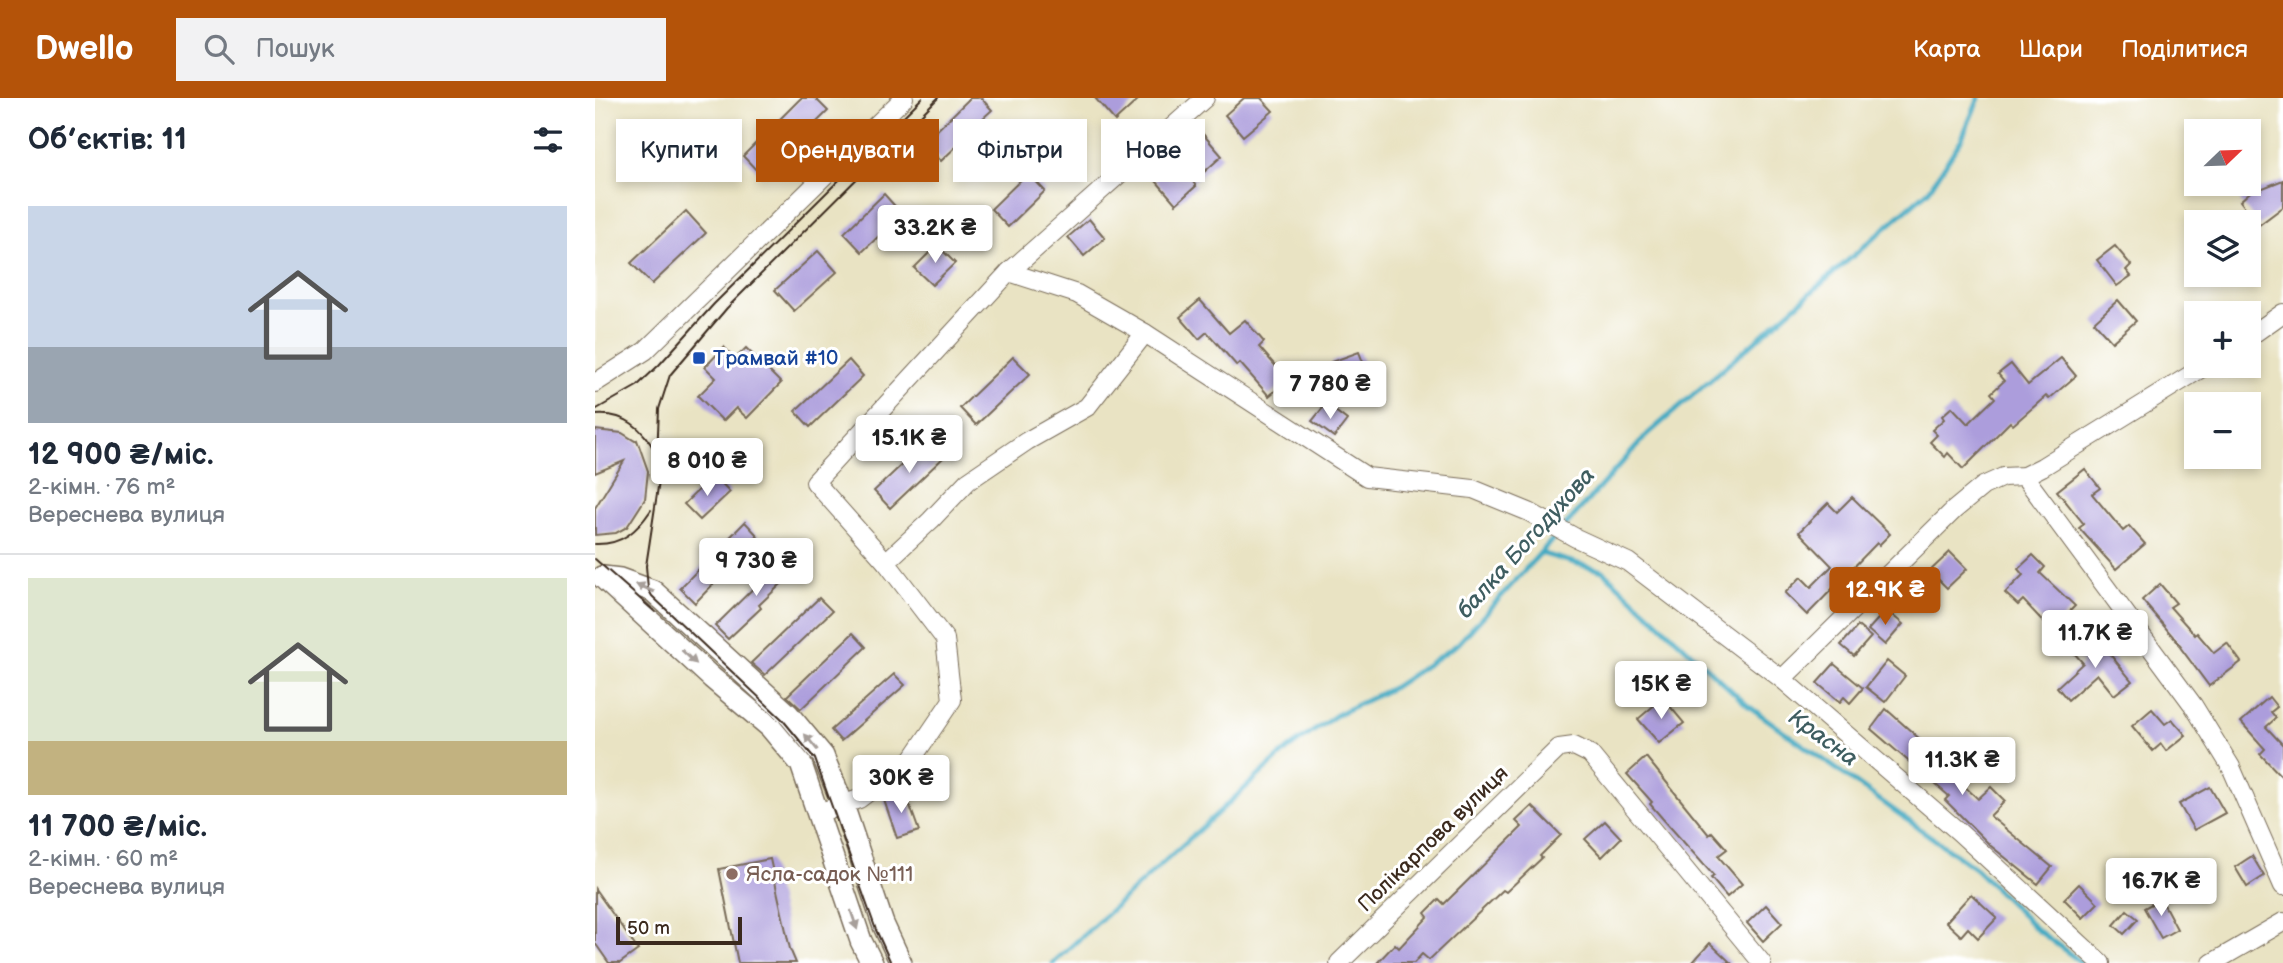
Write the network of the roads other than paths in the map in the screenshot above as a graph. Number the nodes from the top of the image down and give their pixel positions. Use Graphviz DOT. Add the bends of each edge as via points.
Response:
graph roads {
  1 [pos="904,98"];
  2 [pos="1205,98"];
  3 [pos="1009,272"];
  4 [pos="2283,313"];
  5 [pos="2261,329"];
  6 [pos="1145,332"];
  7 [pos="2186,378"];
  8 [pos="595,383"];
  9 [pos="2024,476"];
  10 [pos="886,562"];
  11 [pos="599,575"];
  12 [pos="1782,679"];
  13 [pos="843,805"];
  14 [pos="818,813"];
  15 [pos="2283,886"];
  16 [pos="2283,922"];
  17 [pos="872,963"];
  18 [pos="901,963"];
  19 [pos="1339,963"];
  20 [pos="1762,963"];
  21 [pos="2101,963"];
  22 [pos="2212,963"];
  1 -- 8 [label="street" via="645,351"];
  2 -- 3 [label="street"];
  3 -- 6 [label="street" via="1077,294"];
  3 -- 10 [label="street" via="815,482"];
  4 -- 5 [label="street"];
  6 -- 10 [label="street" via="1087,407 968,481"];
  6 -- 12 [label="street" via="1367,477 1473,489 1628,562"];
  7 -- 9 [label="street"];
  9 -- 12 [label="street" via="2003,477 1983,486 1954,510"];
  9 -- 15 [label="street" via="2193,705 2231,767"];
  10 -- 13 [label="street" via="945,639 952,700 912,759 859,799"];
  13 -- 11 [label="main road, one-way" via="823,756 788,714 653,591"];
  11 -- 14 [label="main road, one-way" via="770,727 801,764"];
  12 -- 21 [label="street"];
  13 -- 14 [label="street"];
  13 -- 18 [label="main road"];
  14 -- 17 [label="main road, one-way"];
  16 -- 22 [label="street"];
  19 -- 20 [label="street, Полікарпова вулиця" via="1559,748 1574,746 1590,754"];
}
